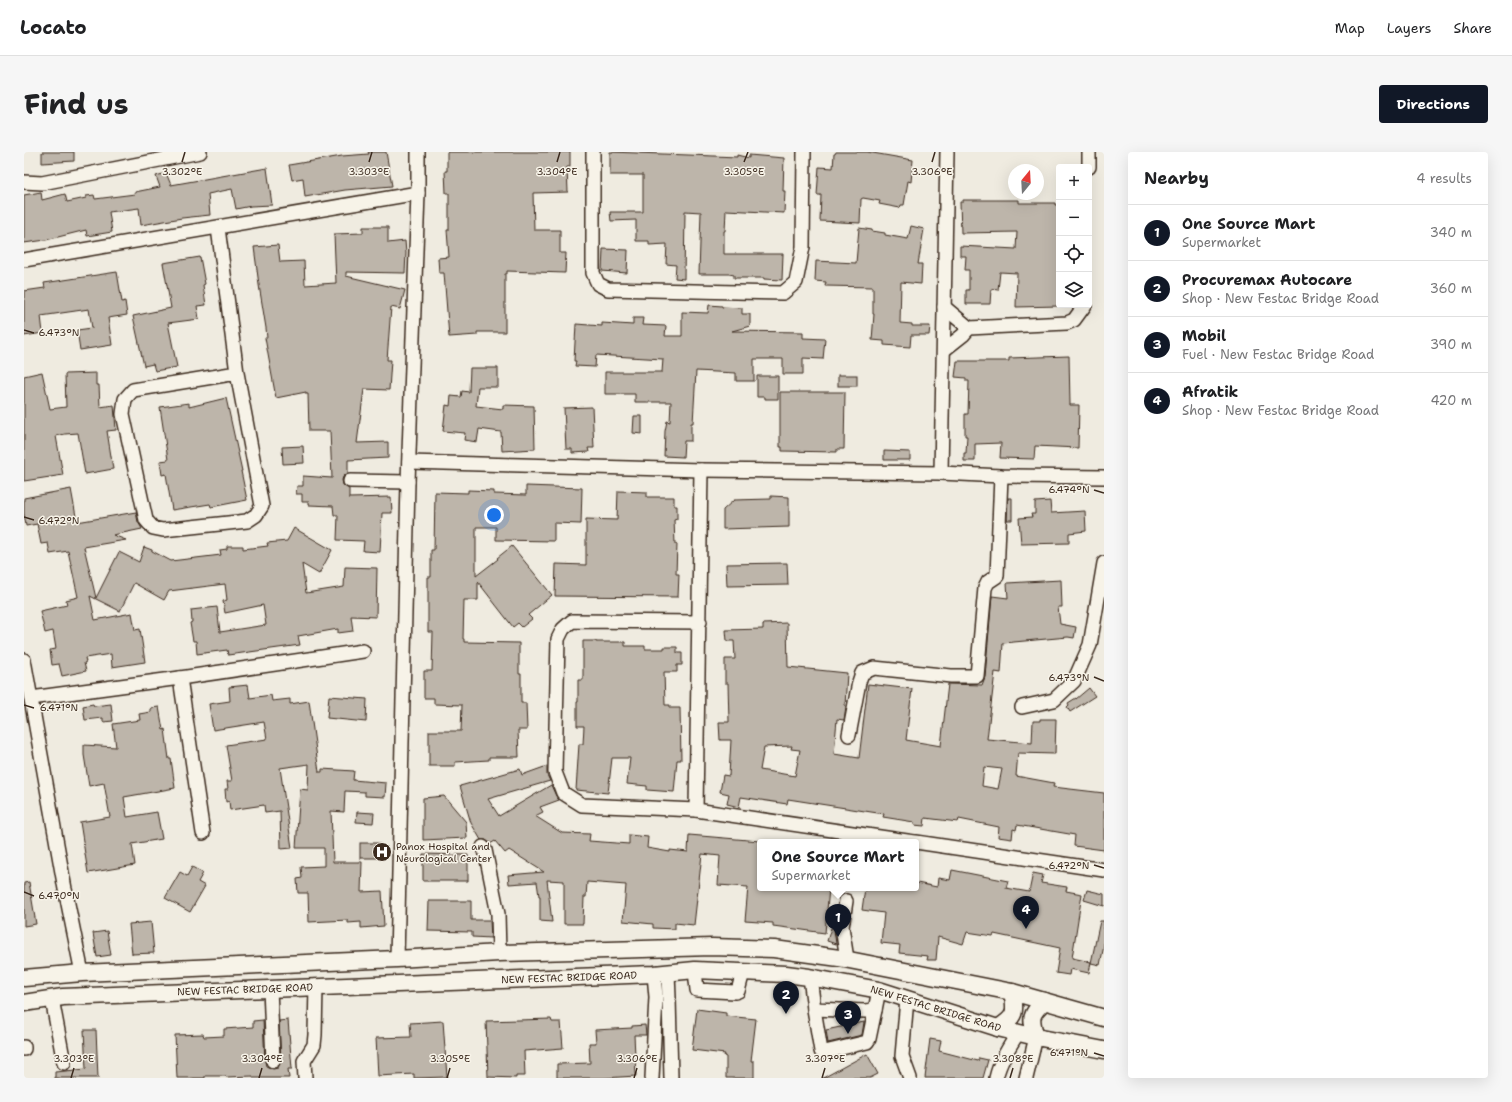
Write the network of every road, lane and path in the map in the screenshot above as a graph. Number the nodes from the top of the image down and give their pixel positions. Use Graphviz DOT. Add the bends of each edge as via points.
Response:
graph roads {
  1 [pos="200,152"];
  2 [pos="418,152"];
  3 [pos="593,152"];
  4 [pos="804,152"];
  5 [pos="947,152"];
  6 [pos="1089,152"];
  7 [pos="1089,164"];
  8 [pos="24,182"];
  9 [pos="418,193"];
  10 [pos="218,228"];
  11 [pos="24,260"];
  12 [pos="944,307"];
  13 [pos="1083,308"];
  14 [pos="969,328"];
  15 [pos="944,350"];
  16 [pos="237,373"];
  17 [pos="409,462"];
  18 [pos="701,470"];
  19 [pos="942,473"];
  20 [pos="1001,476"];
  21 [pos="1104,477"];
  22 [pos="350,481"];
  23 [pos="408,482"];
  24 [pos="1104,562"];
  25 [pos="700,622"];
  26 [pos="364,651"];
  27 [pos="24,660"];
  28 [pos="180,678"];
  29 [pos="31,698"];
  30 [pos="1022,707"];
  31 [pos="849,735"];
  32 [pos="696,810"];
  33 [pos="203,833"];
  34 [pos="894,839"];
  35 [pos="919,843"];
  36 [pos="483,847"];
  37 [pos="1104,870"];
  38 [pos="846,901"];
  39 [pos="499,953"];
  40 [pos="397,959"];
  41 [pos="847,959"];
  42 [pos="82,973"];
  43 [pos="661,974"];
  44 [pos="810,977"];
  45 [pos="24,978"];
  46 [pos="316,986"];
  47 [pos="270,988"];
  48 [pos="879,990"];
  49 [pos="1012,992"];
  50 [pos="52,999"];
  51 [pos="907,999"];
  52 [pos="1045,1001"];
  53 [pos="24,1003"];
  54 [pos="814,1009"];
  55 [pos="875,1010"];
  56 [pos="1104,1018"];
  57 [pos="998,1028"];
  58 [pos="1018,1032"];
  59 [pos="1036,1037"];
  60 [pos="1104,1050"];
  61 [pos="273,1061"];
  62 [pos="64,1063"];
  63 [pos="305,1078"];
  64 [pos="652,1078"];
  65 [pos="671,1078"];
  66 [pos="910,1078"];
  67 [pos="996,1078"];
  68 [pos="1026,1078"];
  1 -- 8 [label="street" via="42,183"];
  2 -- 9 [label="street"];
  3 -- 4 [label="street" via="593,273 598,284 608,289 783,293 796,282 803,247"];
  5 -- 12 [label="street"];
  6 -- 7 [label="street"];
  9 -- 10 [label="street"];
  9 -- 17 [label="street"];
  10 -- 11 [label="street"];
  10 -- 16 [label="street"];
  12 -- 14 [label="street"];
  12 -- 15 [label="street"];
  13 -- 14 [label="street" via="1074,320 1066,323"];
  14 -- 15 [label="street"];
  15 -- 19 [label="street"];
  16 -- 16 [label="street" via="133,390 125,399 123,414 146,520 153,528 163,530 247,521 256,515 262,506"];
  17 -- 18 [label="street"];
  17 -- 23 [label="street"];
  18 -- 19 [label="street"];
  18 -- 25 [label="street"];
  19 -- 20 [label="street"];
  20 -- 21 [label="street"];
  20 -- 31 [label="street" via="997,576 988,582 985,588 977,676 951,676 874,668 862,673"];
  22 -- 23 [label="street"];
  23 -- 40 [label="street"];
  24 -- 30 [label="street" via="1090,645 1074,681 1054,700"];
  25 -- 32 [label="street"];
  25 -- 32 [label="street" via="572,621 563,629 558,639 555,772 563,793 582,805"];
  26 -- 28 [label="street"];
  27 -- 29 [label="street"];
  28 -- 29 [label="street"];
  28 -- 33 [label="street"];
  29 -- 42 [label="street"];
  32 -- 34 [label="street"];
  35 -- 37 [label="street"];
  36 -- 39 [label="street" via="498,914"];
  38 -- 41 [label="street" via="842,927"];
  39 -- 40 [label="main road"];
  39 -- 41 [label="main road" via="712,947 774,949"];
  40 -- 42 [label="main road"];
  41 -- 49 [label="main road"];
  42 -- 45 [label="main road"];
  43 -- 44 [label="main road, NEW FESTAC BRIDGE ROAD" via="695,970"];
  43 -- 46 [label="main road, NEW FESTAC BRIDGE ROAD"];
  43 -- 64 [label="street" via="656,997"];
  43 -- 65 [label="street" via="670,998"];
  44 -- 48 [label="main road, NEW FESTAC BRIDGE ROAD"];
  44 -- 54 [label="street"];
  46 -- 47 [label="main road, NEW FESTAC BRIDGE ROAD"];
  46 -- 63 [label="street" via="314,1045 304,1061"];
  47 -- 50 [label="main road, NEW FESTAC BRIDGE ROAD"];
  47 -- 61 [label="street"];
  48 -- 51 [label="main road, NEW FESTAC BRIDGE ROAD"];
  48 -- 55 [label="street"];
  49 -- 52 [label="main road"];
  49 -- 57 [label="main road" via="1015,1014"];
  50 -- 53 [label="main road, NEW FESTAC BRIDGE ROAD"];
  50 -- 62 [label="street"];
  51 -- 57 [label="main road, NEW FESTAC BRIDGE ROAD"];
  51 -- 66 [label="street" via="902,1056"];
  52 -- 56 [label="main road"];
  52 -- 59 [label="main road" via="1034,1011 1031,1022"];
  54 -- 55 [label="street"];
  54 -- 55 [label="street" via="821,1051 825,1052 867,1042"];
  57 -- 58 [label="main road, NEW FESTAC BRIDGE ROAD"];
  58 -- 59 [label="main road, NEW FESTAC BRIDGE ROAD"];
  58 -- 67 [label="street" via="1004,1054"];
  59 -- 60 [label="main road, NEW FESTAC BRIDGE ROAD"];
  59 -- 68 [label="street"];
}
